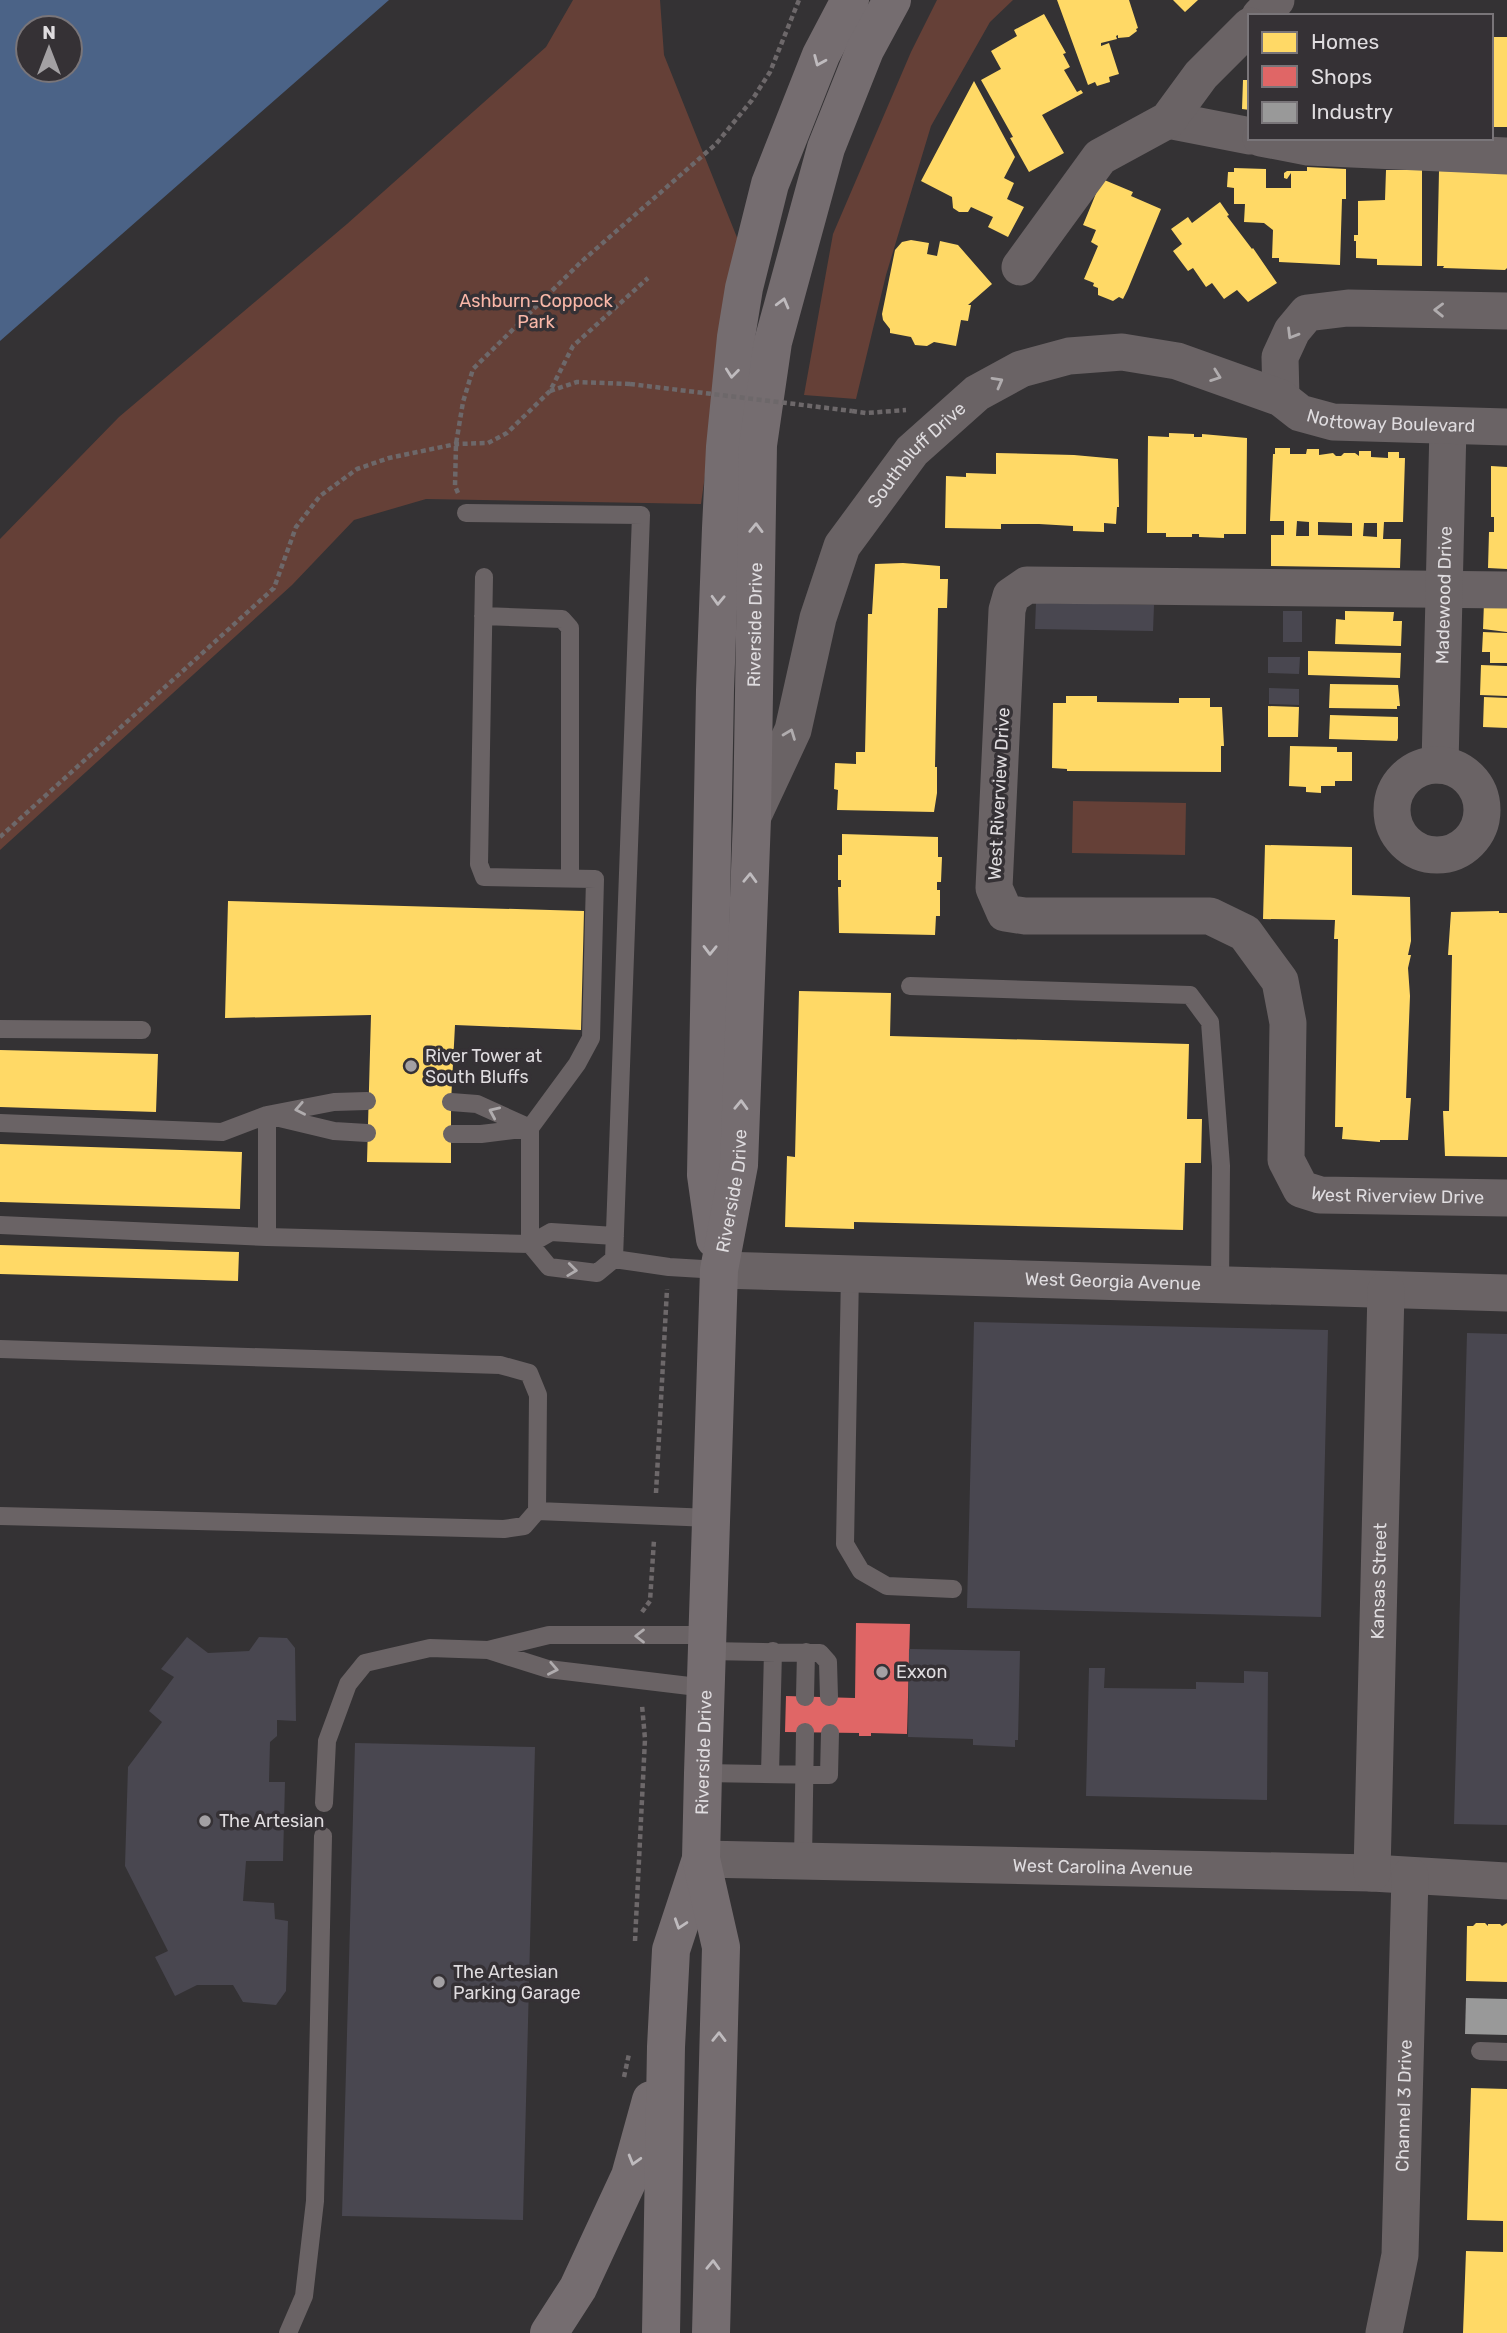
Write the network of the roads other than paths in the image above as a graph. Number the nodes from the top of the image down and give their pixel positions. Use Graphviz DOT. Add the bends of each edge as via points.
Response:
graph roads {
  1 [pos="850,0"];
  2 [pos="892,0"];
  3 [pos="1276,0"];
  4 [pos="1262,14"];
  5 [pos="1248,28"];
  6 [pos="1168,120"];
  7 [pos="1248,136"];
  8 [pos="1271,140"];
  9 [pos="1507,156"];
  10 [pos="1020,267"];
  11 [pos="1507,311"];
  12 [pos="1281,398"];
  13 [pos="1448,426"];
  14 [pos="1507,427"];
  15 [pos="466,513"];
  16 [pos="484,577"];
  17 [pos="1444,588"];
  18 [pos="1507,590"];
  19 [pos="483,616"];
  20 [pos="1440,765"];
  21 [pos="1494,813"];
  22 [pos="752,818"];
  23 [pos="570,878"];
  24 [pos="910,986"];
  25 [pos="0,1029"];
  26 [pos="142,1030"];
  27 [pos="368,1101"];
  28 [pos="450,1102"];
  29 [pos="267,1115"];
  30 [pos="0,1123"];
  31 [pos="530,1128"];
  32 [pos="367,1133"];
  33 [pos="452,1134"];
  34 [pos="1507,1198"];
  35 [pos="0,1225"];
  36 [pos="615,1236"];
  37 [pos="267,1237"];
  38 [pos="530,1244"];
  39 [pos="614,1259"];
  40 [pos="719,1270"];
  41 [pos="850,1274"];
  42 [pos="1220,1285"];
  43 [pos="1386,1290"];
  44 [pos="1507,1293"];
  45 [pos="0,1349"];
  46 [pos="537,1511"];
  47 [pos="0,1516"];
  48 [pos="711,1518"];
  49 [pos="953,1589"];
  50 [pos="708,1643"];
  51 [pos="488,1650"];
  52 [pos="773,1651"];
  53 [pos="806,1652"];
  54 [pos="706,1688"];
  55 [pos="805,1697"];
  56 [pos="829,1697"];
  57 [pos="805,1732"];
  58 [pos="830,1733"];
  59 [pos="703,1773"];
  60 [pos="770,1774"];
  61 [pos="805,1775"];
  62 [pos="324,1803"];
  63 [pos="323,1836"];
  64 [pos="701,1859"];
  65 [pos="803,1861"];
  66 [pos="1372,1873"];
  67 [pos="1410,1877"];
  68 [pos="1507,1881"];
  69 [pos="647,2049"];
  70 [pos="1480,2051"];
  71 [pos="1507,2052"];
  72 [pos="288,2333"];
  73 [pos="549,2333"];
  74 [pos="661,2333"];
  75 [pos="711,2333"];
  76 [pos="1384,2333"];
  1 -- 40 [label="main road, Riverside Drive, one-way" via="821,55 770,184 736,337 725,447 715,690 706,1175"];
  22 -- 2 [label="main road, Riverside Drive, one-way" via="758,445 772,342 826,148 865,50"];
  3 -- 4 [label="street"];
  5 -- 6 [label="street" via="1201,75"];
  6 -- 7 [label="street"];
  6 -- 10 [label="street" via="1100,157"];
  8 -- 9 [label="street" via="1308,147"];
  11 -- 12 [label="street, one-way" via="1348,308 1307,313 1280,357"];
  12 -- 13 [label="street, Nottoway Boulevard" via="1300,413 1333,422"];
  22 -- 12 [label="street, Southbluff Drive, one-way" via="793,730 818,618 842,547 912,451 977,393 1021,369 1069,356 1122,352 1177,361"];
  13 -- 14 [label="street, Nottoway Boulevard"];
  13 -- 17 [label="street, Madewood Drive"];
  15 -- 36 [label="lane" via="641,514"];
  16 -- 19 [label="lane"];
  17 -- 18 [label="street"];
  17 -- 20 [label="street, Madewood Drive"];
  17 -- 34 [label="street, West Riverview Drive" via="1027,585 1012,596 1007,610 994,888 1005,913 1210,916 1245,933 1280,981 1288,1023 1286,1160 1301,1189 1320,1195"];
  19 -- 23 [label="lane" via="562,619 570,628"];
  19 -- 23 [label="lane" via="479,863 484,877"];
  20 -- 21 [label="street" via="1462,773"];
  20 -- 21 [label="street" via="1411,773 1393,797 1395,827 1403,840 1429,855 1444,855 1470,841"];
  40 -- 22 [label="main road, Riverside Drive, one-way" via="739,1165"];
  23 -- 31 [label="lane" via="595,879 591,1038"];
  24 -- 42 [label="lane" via="1190,995 1210,1022 1221,1166"];
  25 -- 26 [label="lane"];
  27 -- 29 [label="lane, one-way" via="334,1102"];
  31 -- 28 [label="lane, one-way" via="477,1104"];
  29 -- 30 [label="lane" via="222,1132"];
  29 -- 32 [label="lane" via="334,1131"];
  29 -- 37 [label="lane"];
  31 -- 33 [label="lane"];
  31 -- 38 [label="lane"];
  35 -- 37 [label="lane"];
  36 -- 38 [label="lane" via="551,1233"];
  36 -- 39 [label="lane"];
  37 -- 38 [label="lane"];
  38 -- 39 [label="lane, one-way" via="549,1267 597,1273"];
  39 -- 40 [label="lane"];
  40 -- 41 [label="street, West Georgia Avenue"];
  40 -- 48 [label="main road, Riverside Drive"];
  41 -- 42 [label="street, West Georgia Avenue"];
  41 -- 49 [label="lane" via="845,1544 861,1571 887,1586"];
  42 -- 43 [label="street, West Georgia Avenue"];
  43 -- 44 [label="street, West Georgia Avenue"];
  43 -- 66 [label="street, Kansas Street"];
  45 -- 46 [label="lane" via="500,1364 529,1373 538,1395"];
  46 -- 47 [label="lane" via="524,1526 504,1529"];
  46 -- 48 [label="lane"];
  48 -- 50 [label="main road, Riverside Drive"];
  50 -- 51 [label="lane, one-way" via="641,1636 549,1635"];
  50 -- 52 [label="lane"];
  50 -- 54 [label="main road, Riverside Drive"];
  51 -- 54 [label="lane, one-way" via="548,1670"];
  51 -- 62 [label="lane" via="430,1648 365,1663 348,1684 327,1741"];
  52 -- 53 [label="lane"];
  52 -- 60 [label="lane"];
  53 -- 55 [label="lane"];
  53 -- 56 [label="lane" via="820,1653 828,1662"];
  54 -- 59 [label="main road, Riverside Drive"];
  57 -- 61 [label="lane"];
  58 -- 61 [label="lane" via="829,1775"];
  59 -- 60 [label="lane"];
  59 -- 64 [label="main road, Riverside Drive"];
  60 -- 61 [label="lane"];
  61 -- 65 [label="lane"];
  63 -- 72 [label="lane" via="315,2201 304,2296"];
  64 -- 65 [label="street, West Carolina Avenue"];
  64 -- 69 [label="main road, Riverside Drive, one-way" via="671,1950"];
  75 -- 64 [label="main road, Riverside Drive, one-way" via="721,1947"];
  65 -- 66 [label="street, West Carolina Avenue"];
  66 -- 67 [label="street, West Carolina Avenue"];
  67 -- 68 [label="street, West Carolina Avenue"];
  67 -- 76 [label="street, Channel 3 Drive" via="1400,2255"];
  69 -- 73 [label="main road, one-way" via="630,2176 578,2288"];
  69 -- 74 [label="main road, Riverside Drive"];
  70 -- 71 [label="lane"];
}
